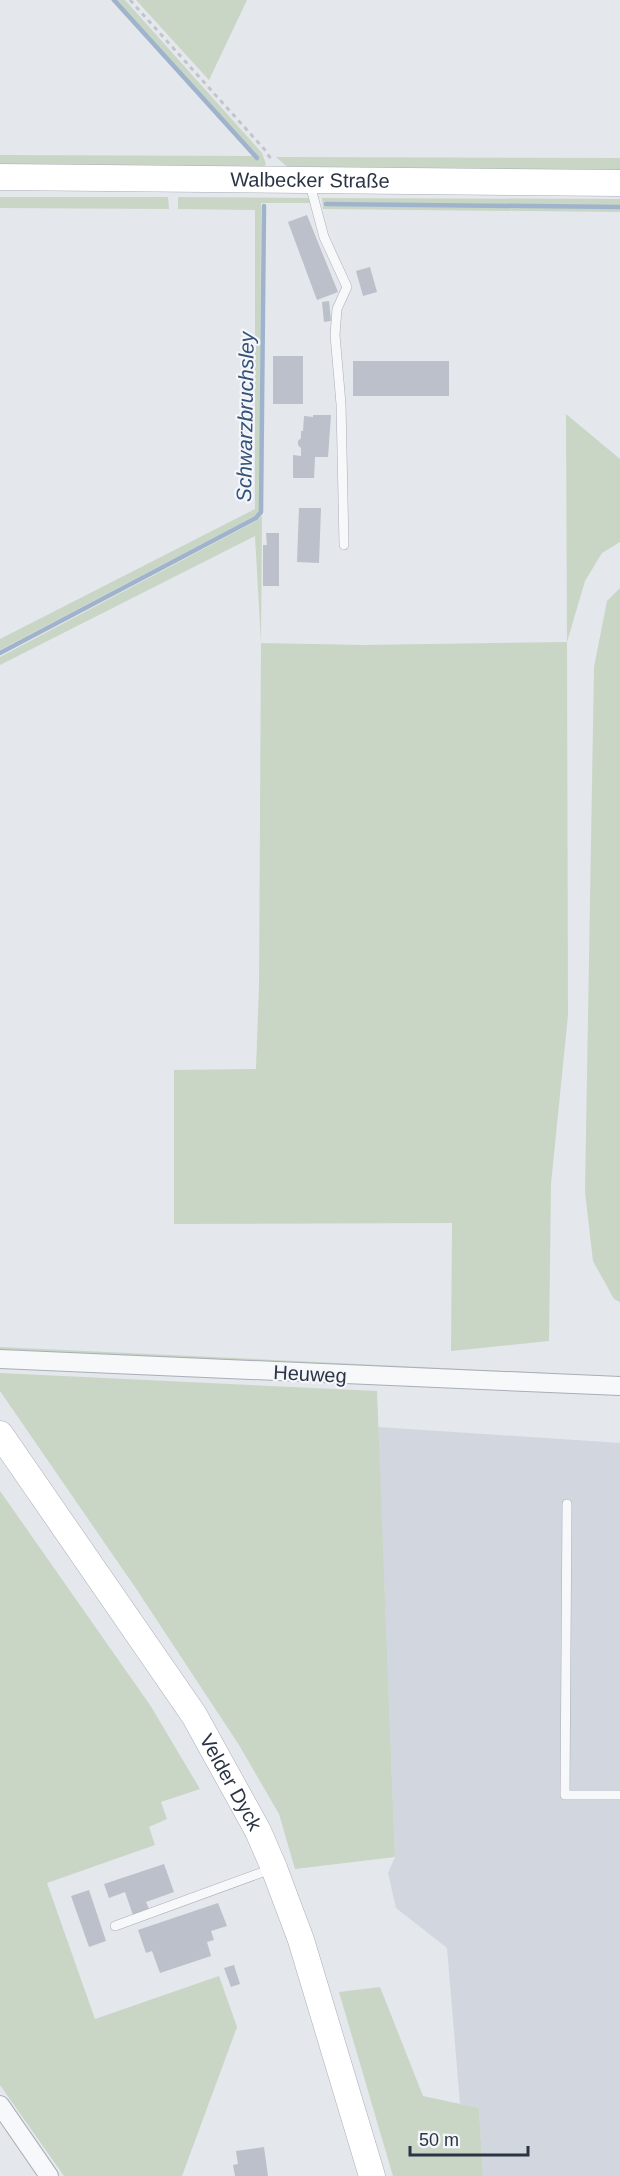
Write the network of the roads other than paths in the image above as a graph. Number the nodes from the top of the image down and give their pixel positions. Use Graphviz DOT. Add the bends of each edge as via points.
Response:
graph roads {
  1 [pos="0,177"];
  2 [pos="309,179"];
  3 [pos="620,183"];
  4 [pos="344,544"];
  5 [pos="0,1359"];
  6 [pos="620,1386"];
  7 [pos="0,1434"];
  8 [pos="567,1504"];
  9 [pos="620,1795"];
  10 [pos="274,1868"];
  11 [pos="116,1926"];
  12 [pos="0,2105"];
  13 [pos="49,2176"];
  14 [pos="372,2176"];
  1 -- 2 [label="main road, Walbecker Straße"];
  2 -- 3 [label="main road, Walbecker Straße"];
  2 -- 4 [label="lane" via="324,237 348,287 338,309 335,335 341,404"];
  5 -- 6 [label="street, Heuweg"];
  7 -- 10 [label="main road, Velder Dyck" via="194,1715"];
  8 -- 9 [label="lane" via="565,1795"];
  10 -- 11 [label="lane"];
  10 -- 14 [label="main road, Velder Dyck" via="319,1996"];
  12 -- 13 [label="street"];
}
